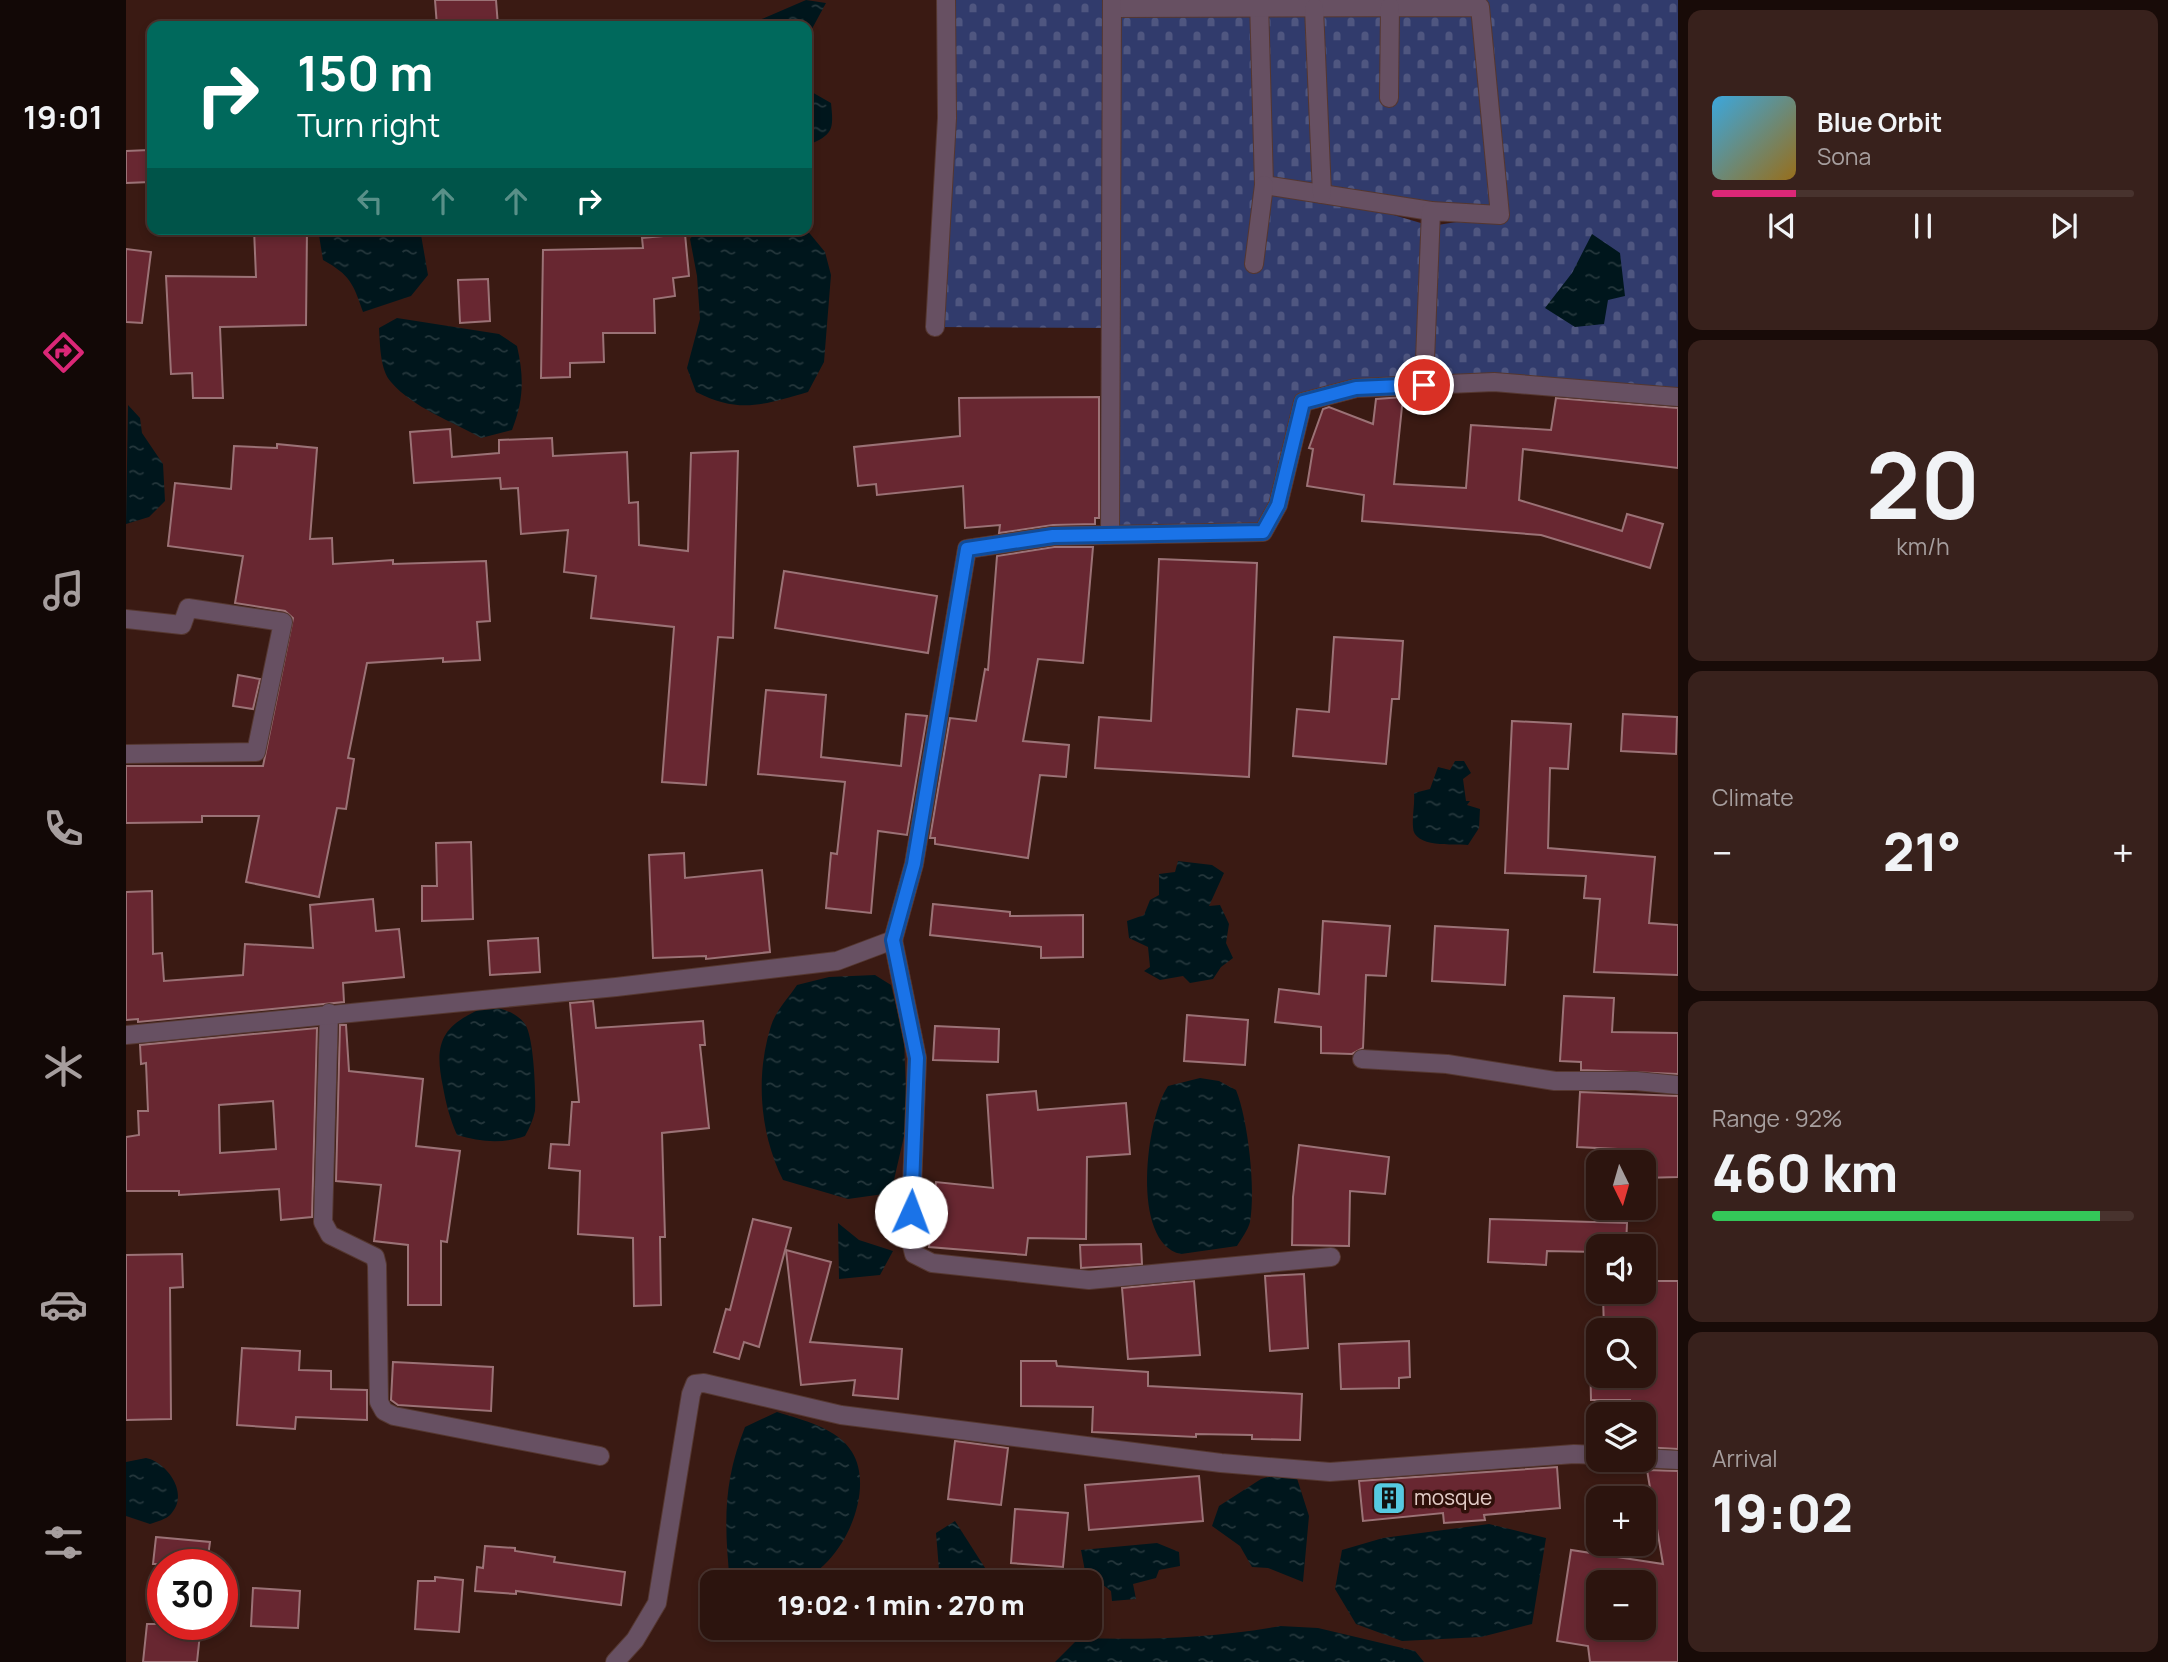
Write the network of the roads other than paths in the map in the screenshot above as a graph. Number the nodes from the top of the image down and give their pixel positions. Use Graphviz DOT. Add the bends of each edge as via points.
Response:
graph roads {
  1 [pos="946,0"];
  2 [pos="1112,4"];
  3 [pos="1259,4"];
  4 [pos="1368,4"];
  5 [pos="1471,4"];
  6 [pos="1390,7"];
  7 [pos="1314,8"];
  8 [pos="1389,97"];
  9 [pos="1264,185"];
  10 [pos="1322,194"];
  11 [pos="1431,211"];
  12 [pos="1254,264"];
  13 [pos="935,327"];
  14 [pos="1424,385"];
  15 [pos="1678,397"];
  16 [pos="1110,535"];
  17 [pos="126,619"];
  18 [pos="126,754"];
  19 [pos="893,940"];
  20 [pos="329,1013"];
  21 [pos="126,1035"];
  22 [pos="1362,1059"];
  23 [pos="1678,1085"];
  24 [pos="1331,1257"];
  25 [pos="1586,1454"];
  26 [pos="600,1456"];
  27 [pos="1656,1459"];
  28 [pos="1678,1460"];
  29 [pos="615,1662"];
  1 -- 13 [label="street" via="947,118"];
  2 -- 3 [label="street"];
  2 -- 16 [label="street"];
  3 -- 7 [label="street"];
  3 -- 9 [label="street"];
  4 -- 6 [label="street"];
  4 -- 7 [label="street"];
  5 -- 6 [label="street"];
  5 -- 11 [label="street" via="1480,7 1500,215"];
  6 -- 8 [label="street"];
  7 -- 10 [label="street"];
  9 -- 10 [label="street"];
  9 -- 12 [label="street"];
  10 -- 11 [label="street"];
  11 -- 14 [label="street"];
  14 -- 15 [label="street" via="1494,382"];
  14 -- 16 [label="street" via="1356,388 1303,402 1278,505 1263,532"];
  16 -- 19 [label="street" via="1053,536 967,549 914,864"];
  17 -- 18 [label="street" via="181,625 188,608 283,622 256,752"];
  19 -- 20 [label="street" via="837,961"];
  19 -- 24 [label="street" via="917,1058 910,1238 914,1254 932,1263 1089,1280"];
  20 -- 21 [label="street"];
  20 -- 26 [label="street" via="323,1222 330,1235 375,1257 379,1402 384,1411"];
  22 -- 23 [label="street" via="1447,1064 1555,1081 1636,1080"];
  25 -- 29 [label="street" via="1316,1471 841,1415 695,1384 657,1602 635,1640"];
  27 -- 28 [label="street"];
}
